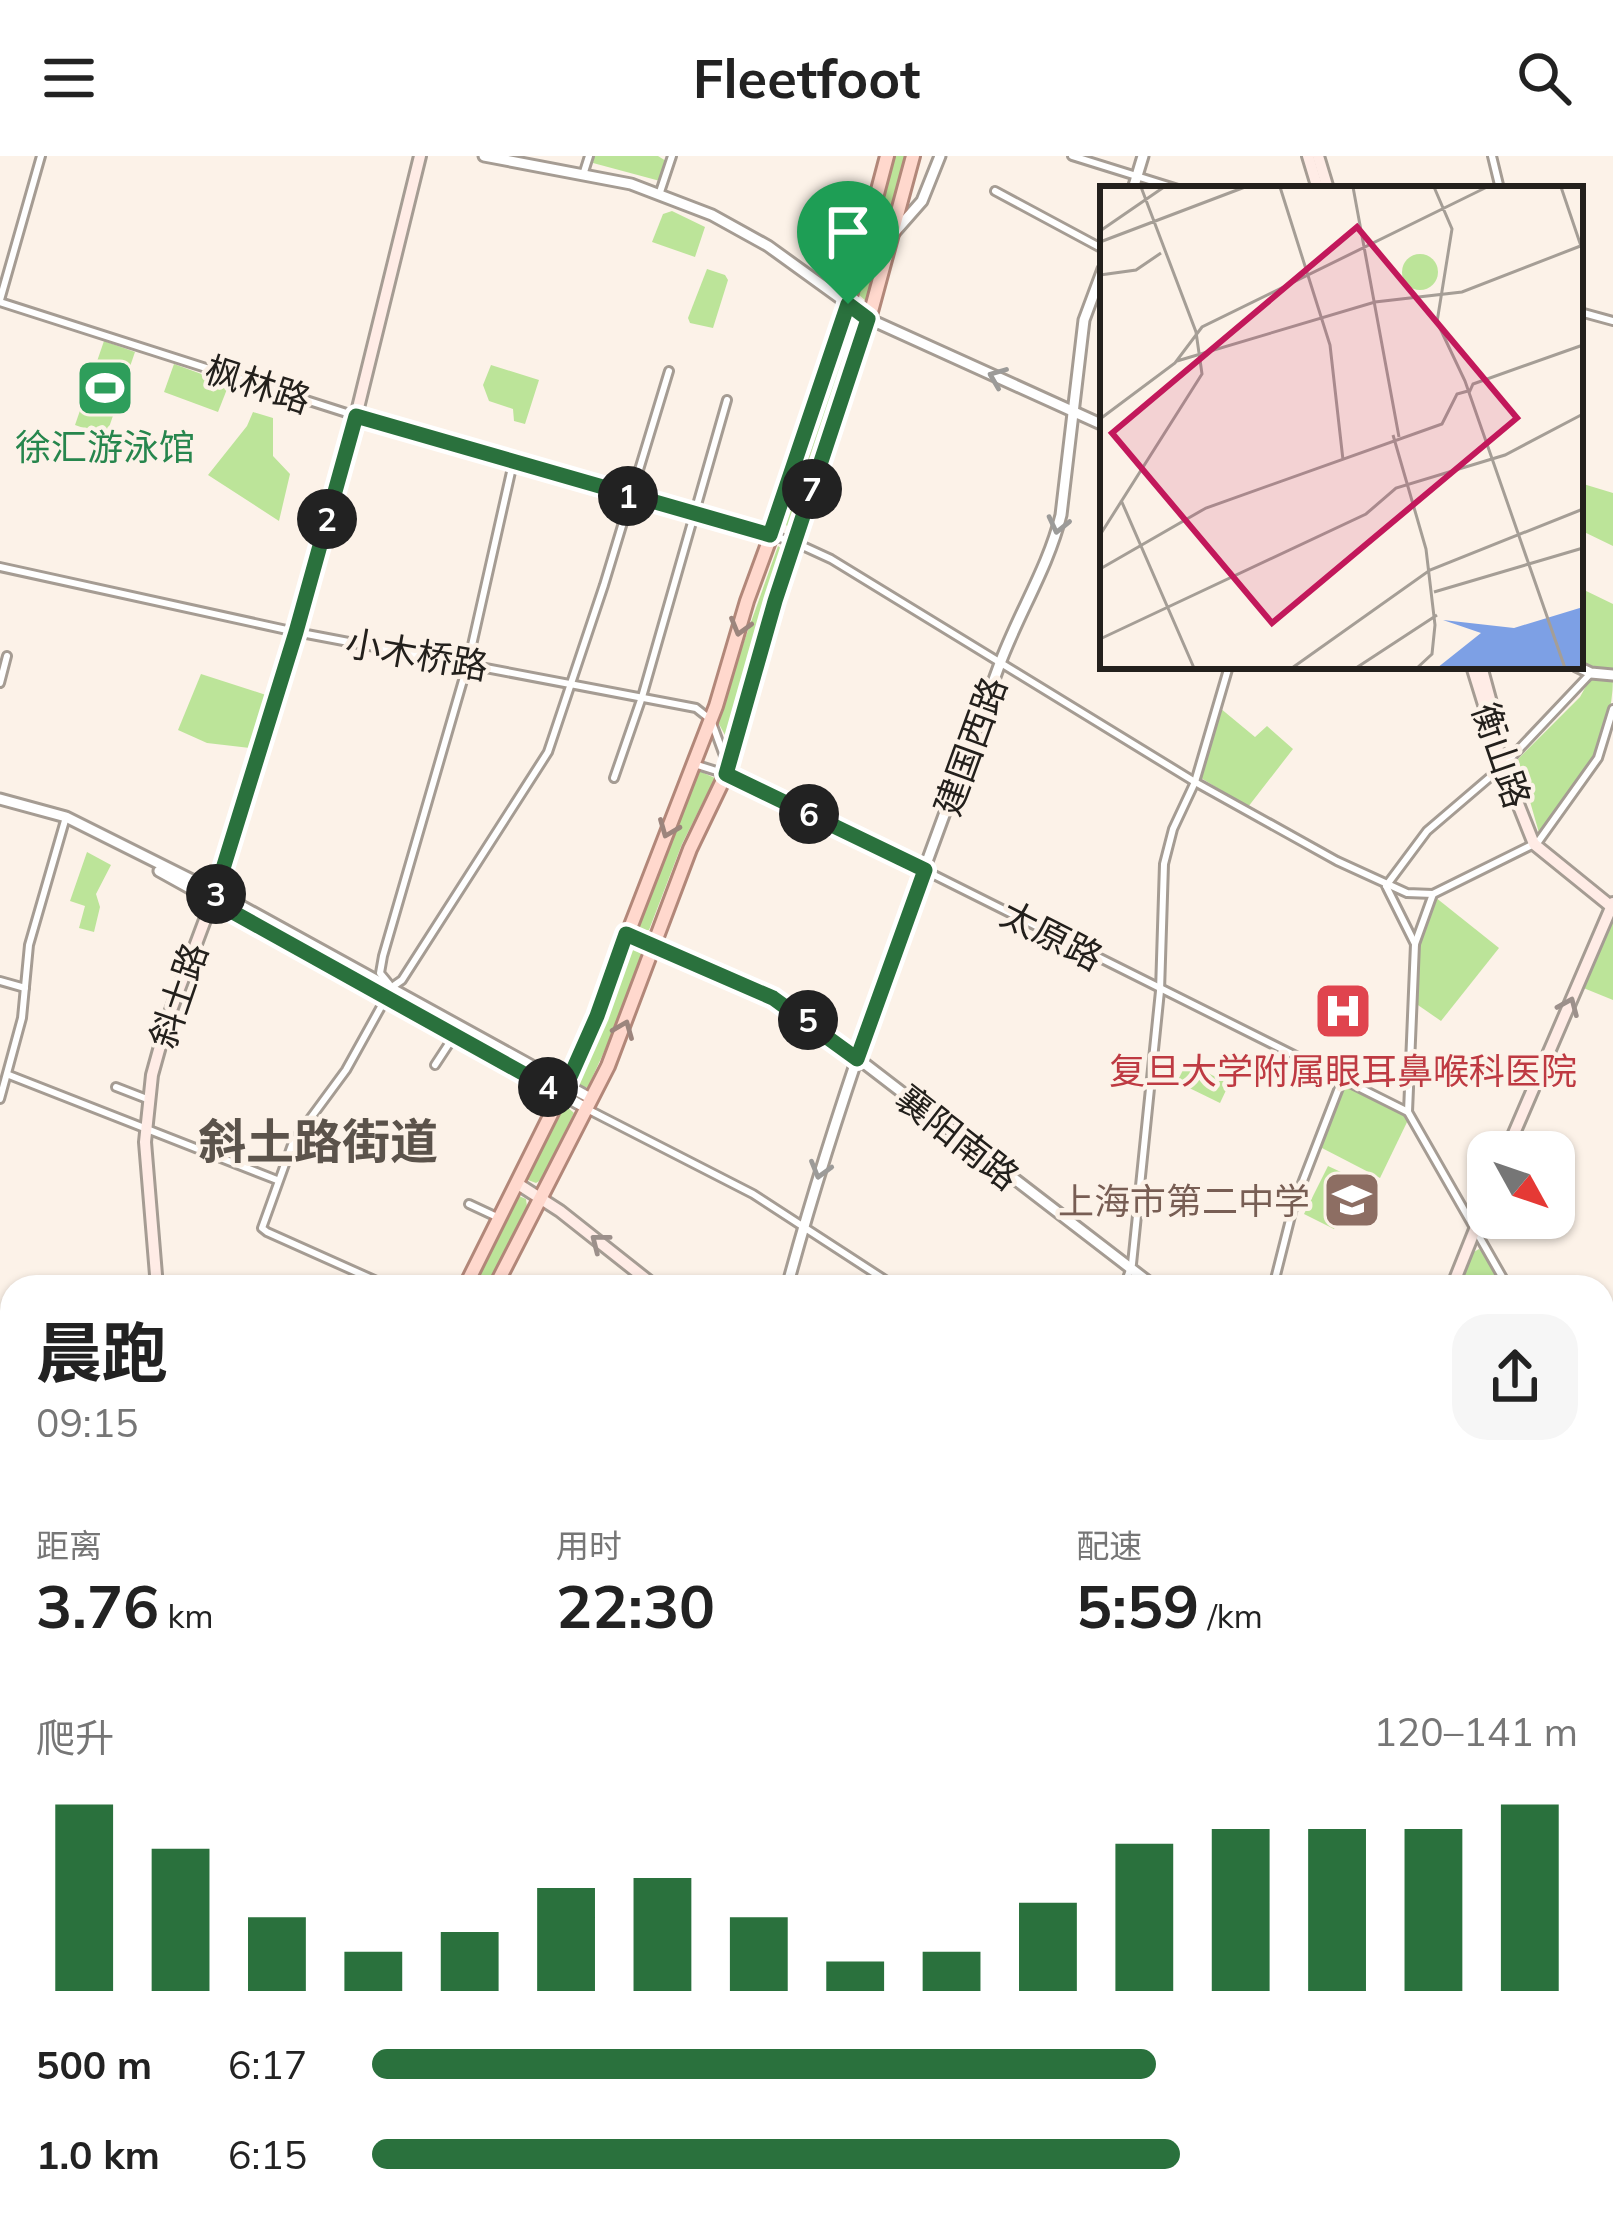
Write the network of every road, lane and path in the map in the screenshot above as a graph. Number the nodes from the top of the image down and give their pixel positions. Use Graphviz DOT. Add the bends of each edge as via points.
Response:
graph roads {
  1 [pos="40,156"];
  2 [pos="420,156"];
  3 [pos="484,156"];
  4 [pos="589,156"];
  5 [pos="672,156"];
  6 [pos="887,156"];
  7 [pos="913,156"];
  8 [pos="940,156"];
  9 [pos="1072,156"];
  10 [pos="1143,156"];
  11 [pos="1308,156"];
  12 [pos="1318,156"];
  13 [pos="1492,156"];
  14 [pos="583,175"];
  15 [pos="1138,175"];
  16 [pos="1134,186"];
  17 [pos="1169,186"];
  18 [pos="1317,186"];
  19 [pos="1327,186"];
  20 [pos="1499,186"];
  21 [pos="995,191"];
  22 [pos="659,195"];
  23 [pos="893,234"];
  24 [pos="1100,247"];
  25 [pos="1100,287"];
  26 [pos="0,301"];
  27 [pos="848,304"];
  28 [pos="1583,313"];
  29 [pos="868,319"];
  30 [pos="1613,321"];
  31 [pos="668,371"];
  32 [pos="727,400"];
  33 [pos="1071,409"];
  34 [pos="356,416"];
  35 [pos="1100,424"];
  36 [pos="513,464"];
  37 [pos="629,496"];
  38 [pos="694,513"];
  39 [pos="770,535"];
  40 [pos="794,542"];
  41 [pos="0,567"];
  42 [pos="296,632"];
  43 [pos="8,656"];
  44 [pos="1000,662"];
  45 [pos="468,663"];
  46 [pos="1227,669"];
  47 [pos="1477,669"];
  48 [pos="1582,669"];
  49 [pos="1591,673"];
  50 [pos="1613,675"];
  51 [pos="0,683"];
  52 [pos="572,683"];
  53 [pos="642,697"];
  54 [pos="1613,709"];
  55 [pos="711,720"];
  56 [pos="1505,763"];
  57 [pos="694,764"];
  58 [pos="727,771"];
  59 [pos="614,778"];
  60 [pos="1195,782"];
  61 [pos="0,802"];
  62 [pos="66,820"];
  63 [pos="1536,843"];
  64 [pos="925,870"];
  65 [pos="1386,886"];
  66 [pos="1433,894"];
  67 [pos="214,896"];
  68 [pos="1613,904"];
  69 [pos="626,934"];
  70 [pos="1415,944"];
  71 [pos="654,946"];
  72 [pos="0,981"];
  73 [pos="392,987"];
  74 [pos="26,988"];
  75 [pos="1160,991"];
  76 [pos="385,998"];
  77 [pos="454,1036"];
  78 [pos="857,1059"];
  79 [pos="435,1065"];
  80 [pos="9,1075"];
  81 [pos="1343,1079"];
  82 [pos="116,1087"];
  83 [pos="565,1089"];
  84 [pos="0,1099"];
  85 [pos="147,1099"];
  86 [pos="589,1103"];
  87 [pos="1408,1112"];
  88 [pos="145,1129"];
  89 [pos="1515,1131"];
  90 [pos="278,1180"];
  91 [pos="518,1184"];
  92 [pos="541,1198"];
  93 [pos="469,1204"];
  94 [pos="1467,1214"];
  95 [pos="499,1218"];
  96 [pos="804,1225"];
  97 [pos="1471,1239"];
  98 [pos="1481,1239"];
  99 [pos="1131,1271"];
  100 [pos="156,1275"];
  101 [pos="362,1275"];
  102 [pos="470,1275"];
  103 [pos="501,1275"];
  104 [pos="640,1275"];
  105 [pos="790,1275"];
  106 [pos="878,1275"];
  107 [pos="1129,1275"];
  108 [pos="1137,1275"];
  109 [pos="1276,1275"];
  110 [pos="1456,1275"];
  111 [pos="1501,1275"];
  1 -- 26 [label="street"];
  2 -- 34 [label="main road, 斜土路"];
  3 -- 14 [label="street"];
  4 -- 14 [label="street"];
  5 -- 22 [label="street"];
  6 -- 27 [label="main road"];
  7 -- 23 [label="main road"];
  8 -- 23 [label="street" via="922,201"];
  9 -- 15 [label="street"];
  10 -- 15 [label="street"];
  11 -- 18 [label="main road"];
  12 -- 19 [label="main road"];
  13 -- 20 [label="street"];
  14 -- 22 [label="street"];
  15 -- 16 [label="street"];
  15 -- 17 [label="street"];
  21 -- 24 [label="street"];
  22 -- 27 [label="street" via="768,246"];
  23 -- 29 [label="main road"];
  25 -- 33 [label="street, 建国西路" via="1084,320"];
  26 -- 34 [label="street, 枫林路"];
  27 -- 29 [label="street"];
  27 -- 39 [label="main road"];
  28 -- 30 [label="street"];
  33 -- 29 [label="street, one-way"];
  29 -- 40 [label="main road"];
  31 -- 37 [label="street"];
  32 -- 38 [label="street"];
  33 -- 35 [label="street"];
  33 -- 44 [label="street, 建国西路, one-way" via="1054,542"];
  34 -- 36 [label="street, 枫林路"];
  34 -- 42 [label="main road, 斜土路"];
  36 -- 37 [label="street, 枫林路"];
  36 -- 45 [label="street"];
  37 -- 38 [label="street, 枫林路"];
  37 -- 52 [label="street"];
  38 -- 39 [label="street, 枫林路"];
  38 -- 53 [label="street"];
  39 -- 40 [label="street, 枫林路"];
  39 -- 55 [label="main road, one-way"];
  40 -- 44 [label="street, 枫林路"];
  40 -- 58 [label="main road"];
  41 -- 42 [label="street, 小木桥路"];
  42 -- 45 [label="street, 小木桥路"];
  42 -- 67 [label="main road, 斜土路"];
  43 -- 51 [label="street"];
  44 -- 60 [label="street, 枫林路"];
  44 -- 64 [label="street, 建国西路"];
  45 -- 52 [label="street, 小木桥路"];
  45 -- 73 [label="street" via="383,956 380,974"];
  46 -- 60 [label="street"];
  47 -- 56 [label="main road, 衡山路"];
  48 -- 49 [label="street"];
  49 -- 50 [label="street"];
  49 -- 56 [label="street"];
  52 -- 53 [label="street, 小木桥路"];
  52 -- 73 [label="street" via="548,752"];
  53 -- 55 [label="street, 小木桥路" via="696,708"];
  53 -- 59 [label="street"];
  54 -- 63 [label="street" via="1598,758"];
  55 -- 57 [label="main road"];
  55 -- 58 [label="street"];
  56 -- 63 [label="main road, 衡山路"];
  56 -- 65 [label="street" via="1426,831"];
  57 -- 58 [label="street, 太原路"];
  57 -- 69 [label="main road, one-way"];
  58 -- 64 [label="street, 太原路"];
  58 -- 71 [label="main road"];
  60 -- 65 [label="street, 枫林路"];
  60 -- 75 [label="street" via="1164,864"];
  61 -- 62 [label="street"];
  62 -- 67 [label="street"];
  62 -- 74 [label="street" via="29,945"];
  63 -- 66 [label="street"];
  63 -- 68 [label="main road"];
  64 -- 75 [label="street, 太原路"];
  64 -- 78 [label="street, 建国西路"];
  65 -- 66 [label="street, 枫林路"];
  65 -- 70 [label="street"];
  66 -- 70 [label="street"];
  67 -- 73 [label="street"];
  67 -- 76 [label="street"];
  67 -- 85 [label="main road, 斜土路"];
  89 -- 68 [label="main road, one-way"];
  69 -- 71 [label="street, 襄阳南路"];
  69 -- 83 [label="main road"];
  70 -- 87 [label="street"];
  71 -- 78 [label="street, 襄阳南路" via="773,998"];
  86 -- 71 [label="main road, one-way"];
  72 -- 74 [label="street"];
  73 -- 76 [label="street"];
  73 -- 83 [label="street"];
  74 -- 80 [label="street"];
  75 -- 81 [label="street, 太原路"];
  75 -- 99 [label="street"];
  76 -- 77 [label="street"];
  76 -- 90 [label="street" via="346,1070 302,1127"];
  77 -- 79 [label="street"];
  77 -- 83 [label="street"];
  78 -- 96 [label="street, 建国西路, one-way"];
  78 -- 99 [label="street, 襄阳南路"];
  80 -- 84 [label="street"];
  80 -- 88 [label="street"];
  81 -- 87 [label="street, 太原路"];
  81 -- 109 [label="street"];
  82 -- 85 [label="street"];
  83 -- 86 [label="street"];
  83 -- 91 [label="main road"];
  85 -- 88 [label="main road, 斜土路"];
  86 -- 92 [label="main road"];
  86 -- 96 [label="street"];
  87 -- 94 [label="street"];
  88 -- 90 [label="street"];
  88 -- 100 [label="main road, 斜土路"];
  90 -- 101 [label="street" via="262,1228"];
  91 -- 92 [label="main road"];
  91 -- 95 [label="main road"];
  92 -- 103 [label="main road"];
  104 -- 92 [label="main road, one-way"];
  93 -- 95 [label="street"];
  95 -- 102 [label="main road"];
  96 -- 105 [label="street, 建国西路"];
  96 -- 106 [label="street"];
  97 -- 110 [label="main road"];
  98 -- 111 [label="street"];
  99 -- 107 [label="street"];
  99 -- 108 [label="street, 襄阳南路"];
}
